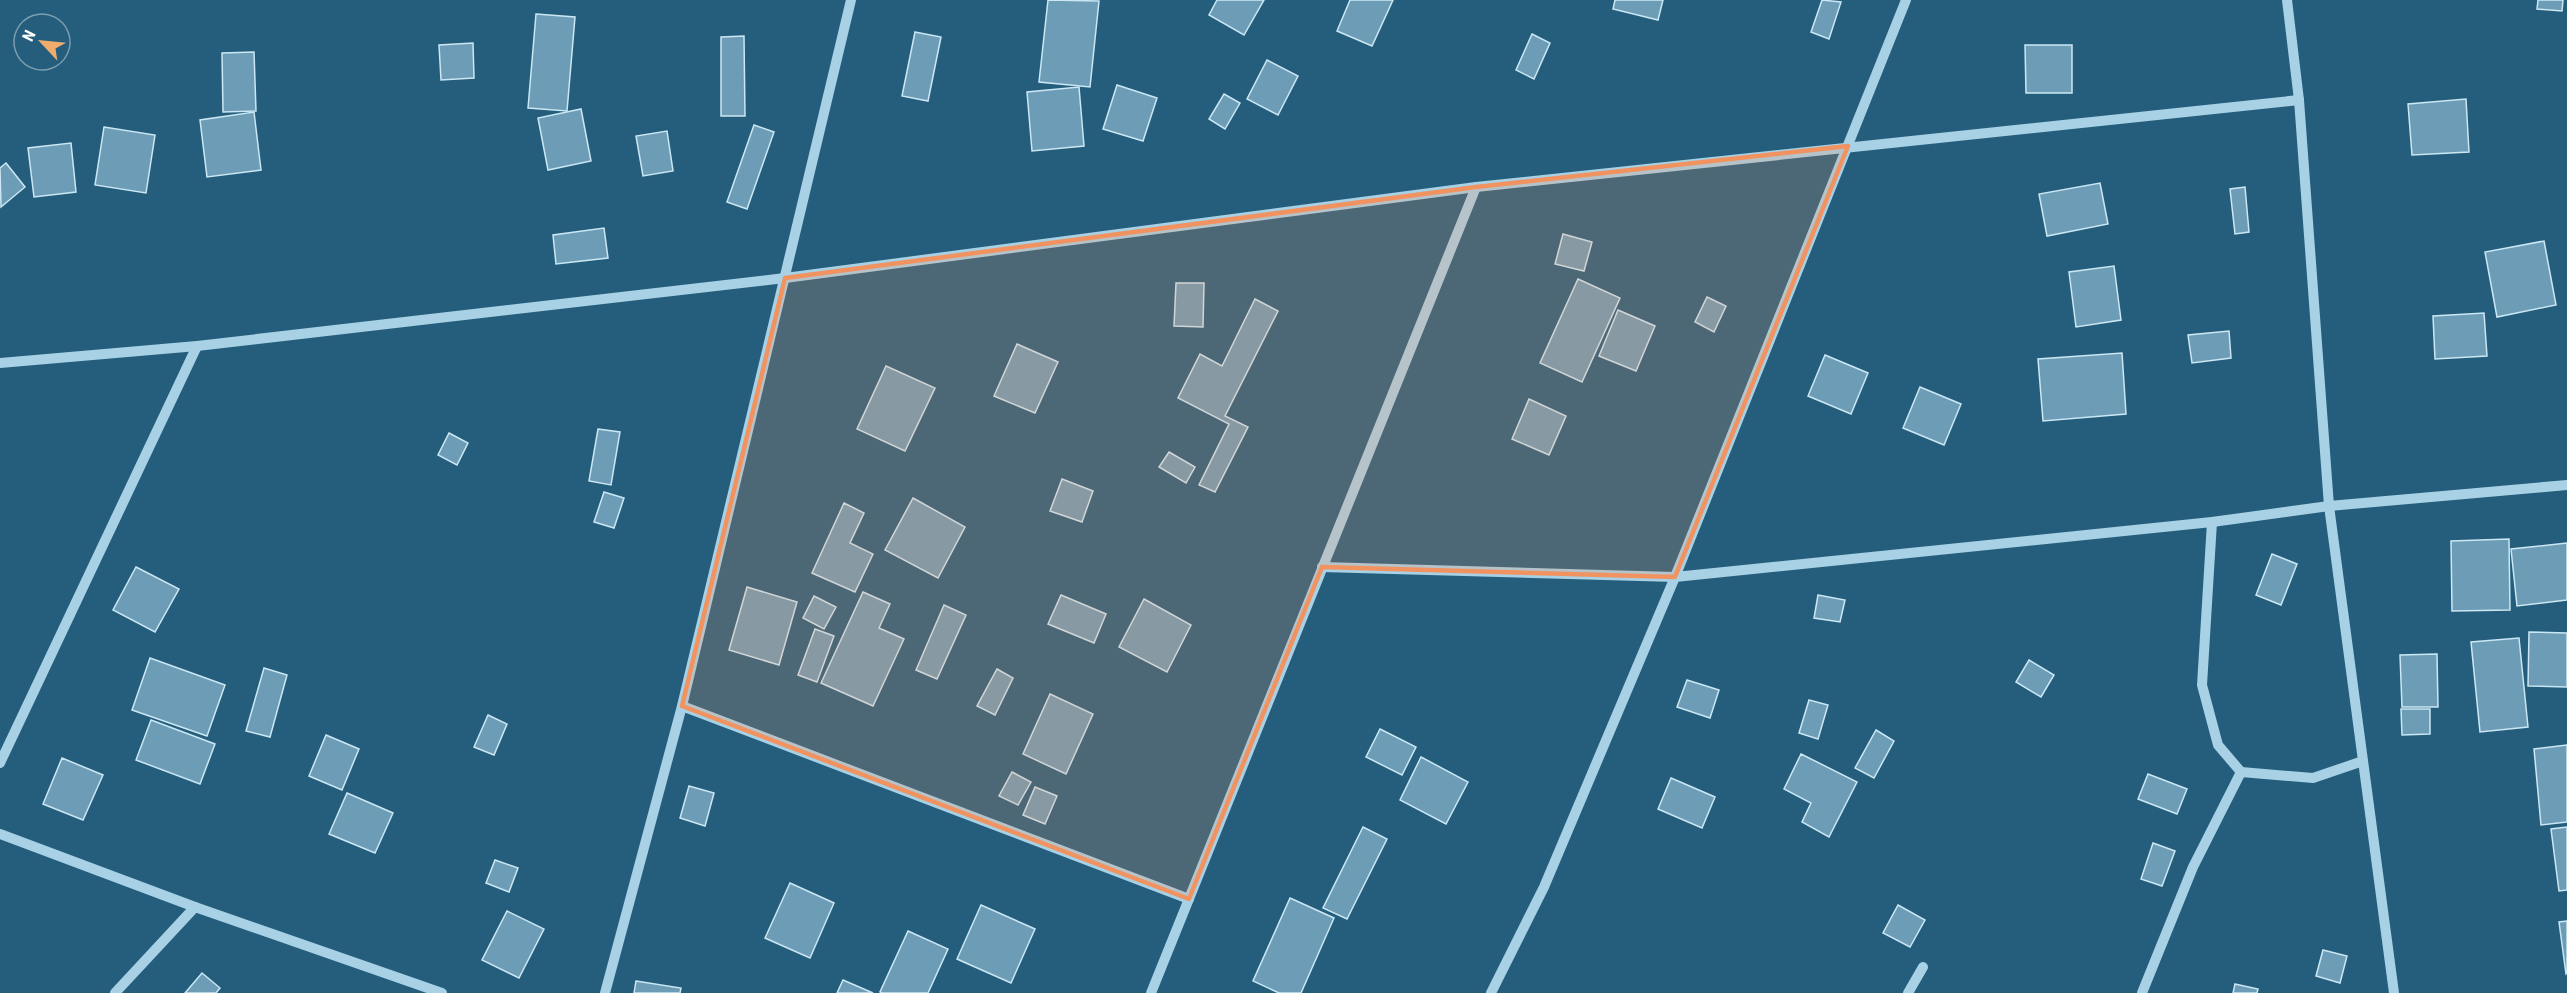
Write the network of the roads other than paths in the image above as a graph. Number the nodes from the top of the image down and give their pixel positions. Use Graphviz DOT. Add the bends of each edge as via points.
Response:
graph roads {
  1 [pos="851,0"];
  2 [pos="1906,0"];
  3 [pos="2287,0"];
  4 [pos="2299,100"];
  5 [pos="1848,146"];
  6 [pos="1476,187"];
  7 [pos="785,278"];
  8 [pos="197,346"];
  9 [pos="0,363"];
  10 [pos="2567,484"];
  11 [pos="2329,506"];
  12 [pos="2212,522"];
  13 [pos="1322,567"];
  14 [pos="1675,577"];
  15 [pos="682,706"];
  16 [pos="2363,761"];
  17 [pos="0,763"];
  18 [pos="2241,772"];
  19 [pos="0,834"];
  20 [pos="1189,899"];
  21 [pos="195,907"];
  22 [pos="1923,967"];
  23 [pos="115,993"];
  24 [pos="442,993"];
  25 [pos="605,993"];
  26 [pos="1151,993"];
  27 [pos="1491,993"];
  28 [pos="1908,993"];
  29 [pos="2142,993"];
  30 [pos="2394,993"];
  1 -- 7 [label="street"];
  2 -- 5 [label="street"];
  3 -- 4 [label="street"];
  4 -- 5 [label="street"];
  4 -- 11 [label="street"];
  5 -- 6 [label="street"];
  5 -- 14 [label="street"];
  6 -- 7 [label="street"];
  6 -- 13 [label="street"];
  7 -- 8 [label="street"];
  7 -- 15 [label="street"];
  8 -- 9 [label="street"];
  8 -- 17 [label="street"];
  10 -- 11 [label="street"];
  11 -- 12 [label="street"];
  11 -- 16 [label="street"];
  12 -- 14 [label="street"];
  12 -- 18 [label="street" via="2202,685 2218,745"];
  13 -- 14 [label="street"];
  13 -- 20 [label="street"];
  14 -- 27 [label="street" via="1544,887"];
  15 -- 20 [label="street"];
  15 -- 25 [label="street"];
  16 -- 18 [label="street" via="2313,778"];
  16 -- 30 [label="street"];
  18 -- 29 [label="street" via="2193,867"];
  19 -- 21 [label="street"];
  20 -- 26 [label="street"];
  21 -- 23 [label="street"];
  21 -- 24 [label="street"];
  22 -- 28 [label="street"];
}
